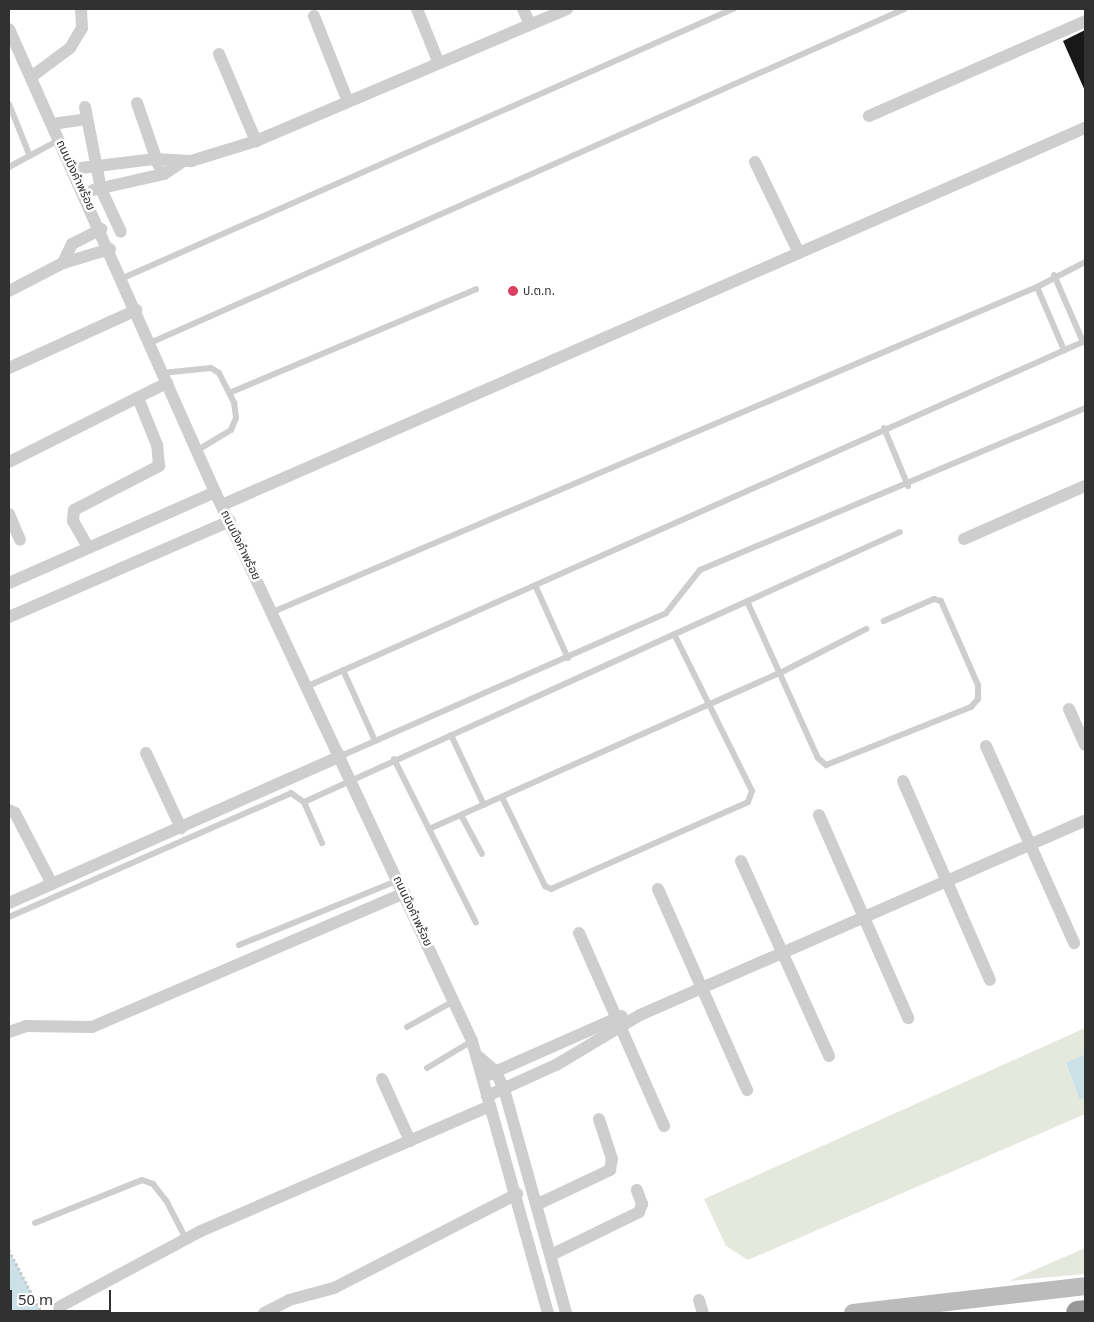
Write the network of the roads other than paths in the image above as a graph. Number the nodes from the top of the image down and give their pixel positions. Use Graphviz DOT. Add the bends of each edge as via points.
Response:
graph roads {
  1 [pos="81,9"];
  2 [pos="417,9"];
  3 [pos="523,9"];
  4 [pos="567,9"];
  5 [pos="733,9"];
  6 [pos="904,9"];
  7 [pos="314,16"];
  8 [pos="1085,21"];
  9 [pos="530,24"];
  10 [pos="9,30"];
  11 [pos="219,54"];
  12 [pos="438,61"];
  13 [pos="31,77"];
  14 [pos="348,102"];
  15 [pos="137,103"];
  16 [pos="9,104"];
  17 [pos="869,116"];
  18 [pos="52,124"];
  19 [pos="1085,128"];
  20 [pos="60,140"];
  21 [pos="256,141"];
  22 [pos="29,154"];
  23 [pos="155,159"];
  24 [pos="182,162"];
  25 [pos="755,162"];
  26 [pos="9,168"];
  27 [pos="73,169"];
  28 [pos="97,169"];
  29 [pos="164,174"];
  30 [pos="101,189"];
  31 [pos="83,191"];
  32 [pos="101,228"];
  33 [pos="121,232"];
  34 [pos="110,249"];
  35 [pos="799,253"];
  36 [pos="1085,262"];
  37 [pos="63,264"];
  38 [pos="1054,275"];
  39 [pos="124,278"];
  40 [pos="1037,287"];
  41 [pos="476,289"];
  42 [pos="9,291"];
  43 [pos="136,310"];
  44 [pos="1084,341"];
  45 [pos="150,344"];
  46 [pos="1064,350"];
  47 [pos="9,368"];
  48 [pos="165,378"];
  49 [pos="229,393"];
  50 [pos="138,398"];
  51 [pos="1085,408"];
  52 [pos="884,428"];
  53 [pos="196,451"];
  54 [pos="9,462"];
  55 [pos="908,486"];
  56 [pos="1085,486"];
  57 [pos="215,492"];
  58 [pos="222,505"];
  59 [pos="9,514"];
  60 [pos="230,521"];
  61 [pos="900,532"];
  62 [pos="964,538"];
  63 [pos="20,540"];
  64 [pos="88,547"];
  65 [pos="9,583"];
  66 [pos="536,585"];
  67 [pos="748,601"];
  68 [pos="274,611"];
  69 [pos="9,617"];
  70 [pos="884,621"];
  71 [pos="866,629"];
  72 [pos="674,634"];
  73 [pos="568,658"];
  74 [pos="343,670"];
  75 [pos="780,673"];
  76 [pos="308,686"];
  77 [pos="710,704"];
  78 [pos="1069,709"];
  79 [pos="451,734"];
  80 [pos="375,741"];
  81 [pos="986,746"];
  82 [pos="1085,746"];
  83 [pos="146,753"];
  84 [pos="340,756"];
  85 [pos="394,759"];
  86 [pos="352,781"];
  87 [pos="903,781"];
  88 [pos="502,797"];
  89 [pos="304,802"];
  90 [pos="484,805"];
  91 [pos="9,810"];
  92 [pos="461,815"];
  93 [pos="819,815"];
  94 [pos="1085,821"];
  95 [pos="181,828"];
  96 [pos="429,829"];
  97 [pos="322,844"];
  98 [pos="1030,845"];
  99 [pos="482,854"];
  100 [pos="741,861"];
  101 [pos="398,880"];
  102 [pos="946,882"];
  103 [pos="52,884"];
  104 [pos="658,889"];
  105 [pos="404,893"];
  106 [pos="9,903"];
  107 [pos="9,917"];
  108 [pos="865,918"];
  109 [pos="476,923"];
  110 [pos="579,933"];
  111 [pos="1074,943"];
  112 [pos="239,944"];
  113 [pos="784,953"];
  114 [pos="990,980"];
  115 [pos="702,989"];
  116 [pos="454,1000"];
  117 [pos="640,1014"];
  118 [pos="615,1017"];
  119 [pos="908,1018"];
  120 [pos="407,1027"];
  121 [pos="620,1030"];
  122 [pos="9,1032"];
  123 [pos="472,1041"];
  124 [pos="548,1048"];
  125 [pos="829,1056"];
  126 [pos="479,1057"];
  127 [pos="556,1065"];
  128 [pos="427,1068"];
  129 [pos="496,1072"];
  130 [pos="382,1078"];
  131 [pos="481,1078"];
  132 [pos="504,1089"];
  133 [pos="746,1090"];
  134 [pos="489,1101"];
  135 [pos="599,1118"];
  136 [pos="664,1126"];
  137 [pos="410,1141"];
  138 [pos="637,1190"];
  139 [pos="517,1194"];
  140 [pos="538,1204"];
  141 [pos="35,1223"];
  142 [pos="186,1239"];
  143 [pos="551,1256"];
  144 [pos="1085,1286"];
  145 [pos="700,1300"];
  146 [pos="59,1307"];
  147 [pos="1085,1312"];
  148 [pos="264,1313"];
  149 [pos="548,1313"];
  150 [pos="566,1313"];
  151 [pos="703,1313"];
  152 [pos="852,1313"];
  153 [pos="1078,1313"];
  1 -- 13 [label="street" via="82,28 70,48"];
  2 -- 12 [label="street"];
  3 -- 9 [label="street"];
  4 -- 9 [label="street"];
  5 -- 39 [label="lane"];
  6 -- 45 [label="lane"];
  7 -- 14 [label="street"];
  8 -- 17 [label="street"];
  9 -- 12 [label="street"];
  10 -- 13 [label="street, ถนนบึงคำพร้อย"];
  11 -- 21 [label="street"];
  12 -- 14 [label="street"];
  13 -- 18 [label="street, ถนนบึงคำพร้อย"];
  14 -- 21 [label="street"];
  15 -- 23 [label="street"];
  16 -- 22 [label="lane"];
  18 -- 20 [label="street, ถนนบึงคำพร้อย"];
  18 -- 28 [label="street" via="86,113"];
  19 -- 35 [label="street"];
  20 -- 22 [label="lane"];
  20 -- 27 [label="street, ถนนบึงคำพร้อย"];
  21 -- 24 [label="street"];
  22 -- 26 [label="lane"];
  23 -- 24 [label="street"];
  23 -- 28 [label="street"];
  23 -- 29 [label="street"];
  24 -- 29 [label="street"];
  25 -- 35 [label="street"];
  27 -- 28 [label="street"];
  27 -- 31 [label="street, ถนนบึงคำพร้อย"];
  28 -- 30 [label="street"];
  29 -- 30 [label="street"];
  30 -- 31 [label="street"];
  30 -- 33 [label="street"];
  31 -- 32 [label="street, ถนนบึงคำพร้อย"];
  32 -- 34 [label="street, ถนนบึงคำพร้อย"];
  32 -- 37 [label="street" via="72,244"];
  34 -- 37 [label="street"];
  34 -- 39 [label="street, ถนนบึงคำพร้อย"];
  35 -- 58 [label="street"];
  36 -- 38 [label="lane"];
  37 -- 42 [label="street"];
  38 -- 40 [label="lane"];
  38 -- 44 [label="lane"];
  39 -- 43 [label="street, ถนนบึงคำพร้อย"];
  40 -- 46 [label="lane"];
  40 -- 68 [label="lane"];
  41 -- 49 [label="lane"];
  43 -- 45 [label="street, ถนนบึงคำพร้อย"];
  43 -- 47 [label="street"];
  44 -- 46 [label="lane"];
  45 -- 48 [label="street, ถนนบึงคำพร้อย"];
  46 -- 52 [label="lane"];
  48 -- 49 [label="lane" via="212,368 219,373"];
  48 -- 50 [label="street"];
  48 -- 53 [label="street, ถนนบึงคำพร้อย"];
  49 -- 53 [label="lane" via="236,418 231,430"];
  50 -- 54 [label="street"];
  50 -- 64 [label="street" via="157,445 160,466 74,510 73,521"];
  51 -- 55 [label="lane"];
  52 -- 55 [label="lane"];
  52 -- 66 [label="lane"];
  53 -- 57 [label="street, ถนนบึงคำพร้อย"];
  55 -- 73 [label="lane" via="700,570 666,613"];
  56 -- 62 [label="street"];
  57 -- 58 [label="street, ถนนบึงคำพร้อย"];
  57 -- 64 [label="street"];
  58 -- 60 [label="street, ถนนบึงคำพร้อย"];
  59 -- 63 [label="street"];
  60 -- 68 [label="street, ถนนบึงคำพร้อย"];
  60 -- 69 [label="street"];
  61 -- 67 [label="lane"];
  64 -- 65 [label="street"];
  66 -- 73 [label="lane"];
  66 -- 74 [label="lane"];
  67 -- 72 [label="lane"];
  67 -- 75 [label="lane"];
  68 -- 76 [label="street, ถนนบึงคำพร้อย"];
  70 -- 75 [label="lane" via="934,599 941,600 978,685 978,698 970,707 826,765 818,758"];
  71 -- 75 [label="lane"];
  72 -- 77 [label="lane"];
  72 -- 79 [label="lane"];
  73 -- 80 [label="lane"];
  74 -- 76 [label="lane"];
  74 -- 80 [label="lane"];
  75 -- 77 [label="lane"];
  76 -- 84 [label="street, ถนนบึงคำพร้อย"];
  77 -- 88 [label="lane"];
  77 -- 88 [label="lane" via="752,791 748,802 561,887 545,886"];
  78 -- 82 [label="street"];
  79 -- 85 [label="lane"];
  79 -- 90 [label="lane"];
  80 -- 84 [label="lane"];
  81 -- 98 [label="street"];
  83 -- 95 [label="street"];
  84 -- 86 [label="street, ถนนบึงคำพร้อย"];
  84 -- 95 [label="street"];
  85 -- 86 [label="lane"];
  85 -- 96 [label="lane"];
  86 -- 89 [label="lane"];
  86 -- 101 [label="street, ถนนบึงคำพร้อย"];
  87 -- 102 [label="street"];
  88 -- 90 [label="lane"];
  89 -- 97 [label="lane"];
  89 -- 107 [label="lane" via="291,793"];
  90 -- 92 [label="lane"];
  91 -- 103 [label="street" via="15,813"];
  92 -- 96 [label="lane"];
  92 -- 99 [label="lane"];
  93 -- 108 [label="street"];
  94 -- 98 [label="street"];
  95 -- 103 [label="street"];
  96 -- 109 [label="lane"];
  98 -- 102 [label="street"];
  98 -- 111 [label="street"];
  100 -- 113 [label="street"];
  101 -- 105 [label="street, ถนนบึงคำพร้อย"];
  101 -- 112 [label="lane"];
  102 -- 108 [label="street"];
  102 -- 114 [label="street"];
  103 -- 106 [label="street"];
  104 -- 115 [label="street"];
  105 -- 116 [label="street, ถนนบึงคำพร้อย"];
  105 -- 122 [label="street" via="92,1027 26,1026"];
  108 -- 113 [label="street"];
  108 -- 119 [label="street"];
  110 -- 118 [label="street"];
  113 -- 115 [label="street"];
  113 -- 125 [label="street"];
  115 -- 117 [label="street"];
  115 -- 133 [label="street"];
  116 -- 120 [label="lane"];
  116 -- 123 [label="street, ถนนบึงคำพร้อย"];
  117 -- 118 [label="street"];
  117 -- 121 [label="street"];
  118 -- 121 [label="street"];
  118 -- 124 [label="street"];
  121 -- 127 [label="street"];
  121 -- 136 [label="street"];
  123 -- 126 [label="street, ถนนบึงคำพร้อย"];
  123 -- 128 [label="lane"];
  124 -- 127 [label="street"];
  124 -- 129 [label="street"];
  126 -- 129 [label="street, ถนนบึงคำพร้อย"];
  126 -- 131 [label="street, ถนนบึงคำพร้อย"];
  127 -- 132 [label="street"];
  129 -- 131 [label="street"];
  129 -- 132 [label="street, ถนนบึงคำพร้อย"];
  130 -- 137 [label="street"];
  131 -- 134 [label="street, ถนนบึงคำพร้อย"];
  132 -- 134 [label="street"];
  132 -- 140 [label="street, ถนนบึงคำพร้อย"];
  134 -- 137 [label="street"];
  134 -- 139 [label="street, ถนนบึงคำพร้อย"];
  135 -- 140 [label="street" via="612,1168"];
  137 -- 142 [label="street"];
  138 -- 143 [label="street" via="642,1204 640,1212"];
  139 -- 148 [label="street" via="334,1288 289,1300"];
  139 -- 149 [label="street, ถนนบึงคำพร้อย"];
  140 -- 143 [label="street, ถนนบึงคำพร้อย"];
  141 -- 142 [label="lane" via="142,1180 153,1184 167,1202"];
  142 -- 146 [label="street"];
  143 -- 150 [label="street, ถนนบึงคำพร้อย"];
  144 -- 152 [label="main road"];
  145 -- 151 [label="street"];
  147 -- 153 [label="highway"];
}
